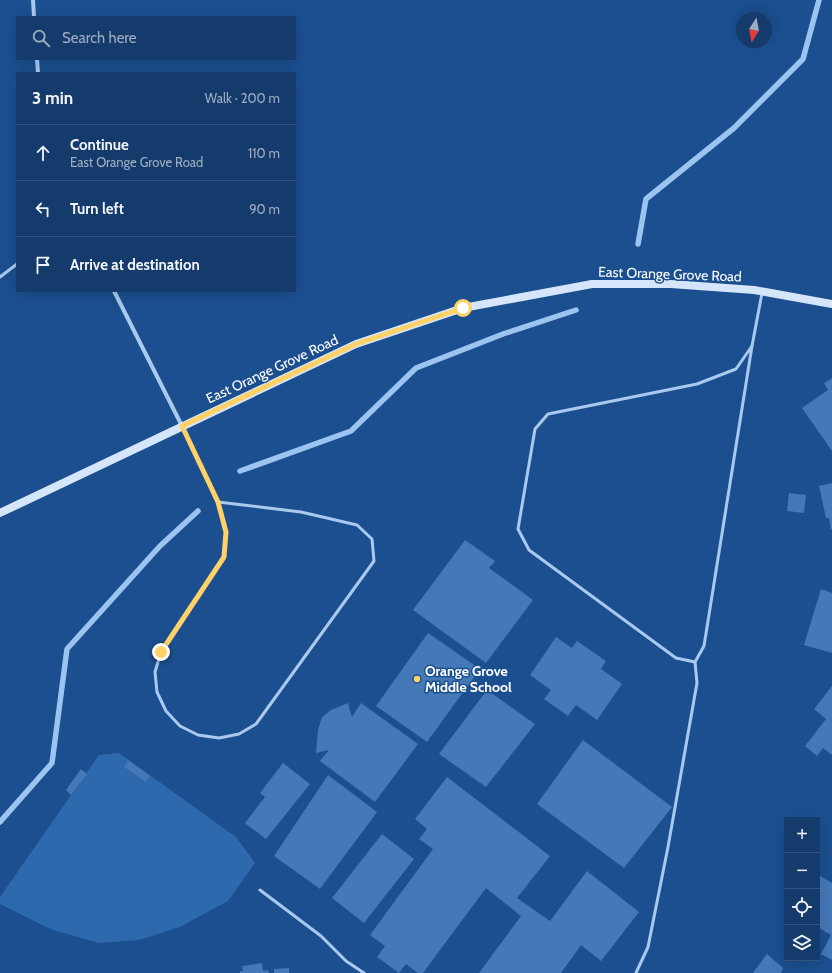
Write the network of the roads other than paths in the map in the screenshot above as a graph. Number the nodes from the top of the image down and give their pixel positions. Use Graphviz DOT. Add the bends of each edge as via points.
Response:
graph roads {
  1 [pos="33,0"];
  2 [pos="34,16"];
  3 [pos="37,60"];
  4 [pos="38,72"];
  5 [pos="16,264"];
  6 [pos="0,277"];
  7 [pos="115,292"];
  8 [pos="762,292"];
  9 [pos="832,304"];
  10 [pos="752,346"];
  11 [pos="182,426"];
  12 [pos="218,502"];
  13 [pos="0,513"];
  14 [pos="695,662"];
  15 [pos="260,890"];
  16 [pos="364,973"];
  17 [pos="636,973"];
  1 -- 2 [label="street"];
  3 -- 4 [label="street"];
  5 -- 6 [label="lane"];
  7 -- 11 [label="street"];
  8 -- 9 [label="main road, East Orange Grove Road"];
  8 -- 10 [label="lane"];
  8 -- 11 [label="main road, East Orange Grove Road" via="671,284 592,284 463,308 356,344"];
  10 -- 14 [label="lane" via="704,646"];
  10 -- 14 [label="lane" via="736,369 697,384 548,414 535,429 518,529 529,550 676,658"];
  11 -- 12 [label="lane"];
  11 -- 13 [label="main road, East Orange Grove Road"];
  12 -- 12 [label="lane" via="301,512 357,525 372,539 374,561 256,724 239,734 218,738 198,735 175,721 166,711 157,692 155,672 161,652 224,557 226,532"];
  14 -- 17 [label="lane" via="697,683 668,846 648,947"];
  15 -- 16 [label="lane" via="321,936 346,961"];
}
